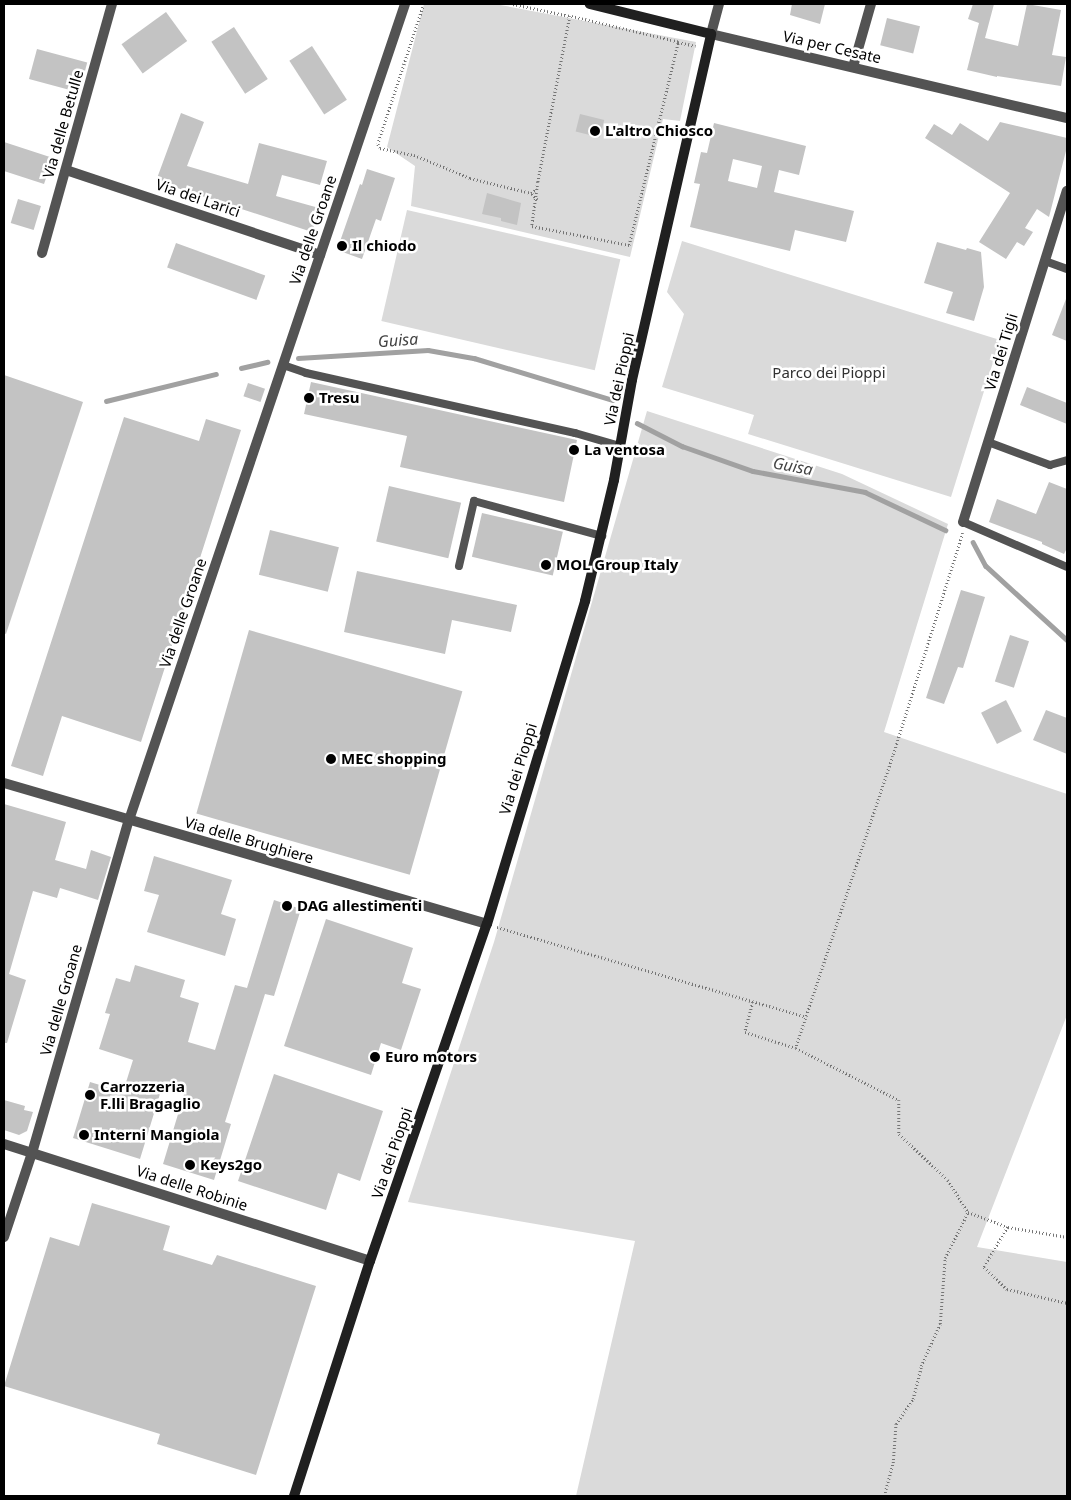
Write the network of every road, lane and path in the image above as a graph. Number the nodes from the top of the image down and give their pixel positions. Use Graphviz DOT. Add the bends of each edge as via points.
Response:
graph roads {
  1 [pos="112,4"];
  2 [pos="405,4"];
  3 [pos="424,4"];
  4 [pos="512,4"];
  5 [pos="590,4"];
  6 [pos="719,4"];
  7 [pos="871,4"];
  8 [pos="570,16"];
  9 [pos="711,34"];
  10 [pos="678,42"];
  11 [pos="708,48"];
  12 [pos="853,67"];
  13 [pos="1067,118"];
  14 [pos="66,170"];
  15 [pos="537,189"];
  16 [pos="1067,191"];
  17 [pos="531,192"];
  18 [pos="537,200"];
  19 [pos="42,253"];
  20 [pos="320,255"];
  21 [pos="1045,261"];
  22 [pos="1067,270"];
  23 [pos="283,364"];
  24 [pos="988,442"];
  25 [pos="620,446"];
  26 [pos="1067,460"];
  27 [pos="963,522"];
  28 [pos="602,536"];
  29 [pos="459,566"];
  30 [pos="1067,567"];
  31 [pos="4,783"];
  32 [pos="129,820"];
  33 [pos="487,924"];
  34 [pos="753,1002"];
  35 [pos="806,1017"];
  36 [pos="796,1048"];
  37 [pos="4,1144"];
  38 [pos="32,1153"];
  39 [pos="968,1212"];
  40 [pos="1008,1227"];
  41 [pos="4,1237"];
  42 [pos="1067,1237"];
  43 [pos="370,1261"];
  44 [pos="1067,1303"];
  45 [pos="294,1496"];
  46 [pos="884,1496"];
  1 -- 14 [label="street, Via delle Betulle"];
  2 -- 20 [label="street, Via delle Groane"];
  3 -- 17 [label="path" via="378,144 380,148 414,155 470,178 524,193"];
  4 -- 8 [label="path"];
  5 -- 9 [label="street, Via per Cesate"];
  6 -- 9 [label="street"];
  7 -- 12 [label="street"];
  8 -- 10 [label="path"];
  8 -- 15 [label="path"];
  9 -- 11 [label="street, Via dei Pioppi"];
  9 -- 12 [label="street, Via per Cesate"];
  10 -- 11 [label="path"];
  10 -- 18 [label="path" via="629,245 532,226"];
  11 -- 25 [label="street, Via dei Pioppi" via="632,380"];
  12 -- 13 [label="street, Via per Cesate"];
  14 -- 19 [label="street, Via delle Betulle"];
  14 -- 20 [label="street, Via dei Larici"];
  15 -- 17 [label="path"];
  15 -- 18 [label="path"];
  16 -- 21 [label="street, Via dei Tigli"];
  17 -- 18 [label="path"];
  20 -- 23 [label="street, Via delle Groane"];
  21 -- 22 [label="lane"];
  21 -- 24 [label="street, Via dei Tigli"];
  23 -- 25 [label="lane"];
  23 -- 32 [label="street, Via delle Groane"];
  24 -- 26 [label="lane" via="1050,465"];
  24 -- 27 [label="street, Via dei Tigli"];
  25 -- 28 [label="street, Via dei Pioppi"];
  27 -- 30 [label="lane"];
  27 -- 35 [label="path" via="962,537 896,747"];
  28 -- 29 [label="lane" via="474,501"];
  28 -- 33 [label="street, Via dei Pioppi"];
  31 -- 32 [label="street, Via delle Brughiere"];
  32 -- 33 [label="street, Via delle Brughiere"];
  32 -- 38 [label="street, Via delle Groane"];
  33 -- 34 [label="path"];
  33 -- 43 [label="street, Via dei Pioppi"];
  34 -- 35 [label="path"];
  34 -- 36 [label="path" via="745,1032"];
  35 -- 36 [label="path"];
  36 -- 39 [label="path" via="899,1100 898,1134 948,1180"];
  37 -- 38 [label="street, Via delle Robinie"];
  38 -- 41 [label="street, Via delle Groane"];
  38 -- 43 [label="street, Via delle Robinie"];
  39 -- 40 [label="path"];
  39 -- 46 [label="path" via="945,1258 940,1324 921,1366 913,1399 896,1424 893,1463"];
  40 -- 42 [label="path"];
  40 -- 44 [label="path" via="984,1267 1007,1289"];
  43 -- 45 [label="street, Via dei Pioppi"];
}
